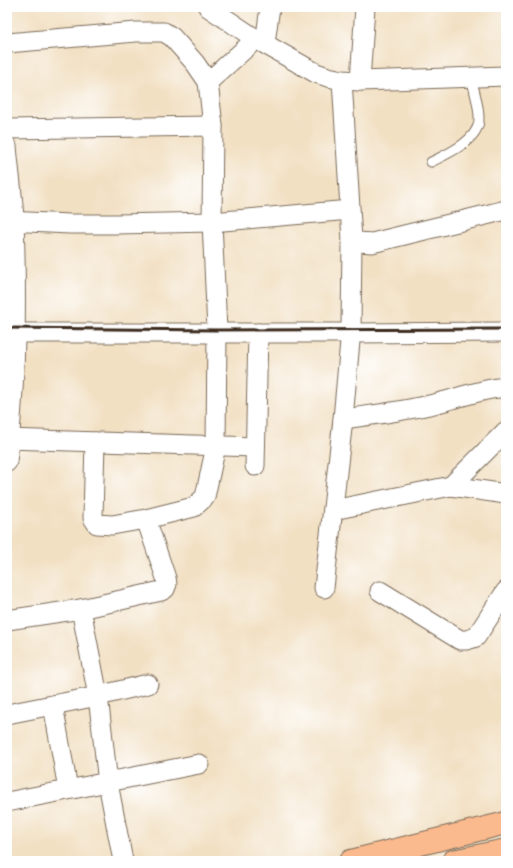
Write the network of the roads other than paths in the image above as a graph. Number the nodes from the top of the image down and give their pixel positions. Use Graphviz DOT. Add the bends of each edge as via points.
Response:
graph roads {
  1 [pos="208,7"];
  2 [pos="270,7"];
  3 [pos="365,7"];
  4 [pos="260,41"];
  5 [pos="7,43"];
  6 [pos="506,76"];
  7 [pos="471,78"];
  8 [pos="351,81"];
  9 [pos="208,82"];
  10 [pos="213,126"];
  11 [pos="7,129"];
  12 [pos="7,146"];
  13 [pos="431,162"];
  14 [pos="350,210"];
  15 [pos="506,210"];
  16 [pos="10,220"];
  17 [pos="212,222"];
  18 [pos="352,240"];
  19 [pos="506,332"];
  20 [pos="11,333"];
  21 [pos="217,333"];
  22 [pos="258,333"];
  23 [pos="351,333"];
  24 [pos="506,387"];
  25 [pos="343,419"];
  26 [pos="506,431"];
  27 [pos="8,439"];
  28 [pos="95,442"];
  29 [pos="216,446"];
  30 [pos="255,446"];
  31 [pos="7,462"];
  32 [pos="255,466"];
  33 [pos="451,486"];
  34 [pos="506,494"];
  35 [pos="333,510"];
  36 [pos="146,519"];
  37 [pos="324,588"];
  38 [pos="380,591"];
  39 [pos="506,591"];
  40 [pos="81,608"];
  41 [pos="7,620"];
  42 [pos="148,684"];
  43 [pos="98,696"];
  44 [pos="53,705"];
  45 [pos="7,714"];
  46 [pos="199,764"];
  47 [pos="108,783"];
  48 [pos="68,789"];
  49 [pos="7,802"];
  50 [pos="506,823"];
  51 [pos="506,850"];
  52 [pos="123,861"];
  53 [pos="351,861"];
  54 [pos="453,861"];
  1 -- 4 [label="street"];
  2 -- 4 [label="street"];
  3 -- 8 [label="street"];
  4 -- 8 [label="street" via="316,73 328,78"];
  4 -- 9 [label="street"];
  5 -- 9 [label="street" via="164,32 195,62"];
  6 -- 7 [label="street"];
  7 -- 8 [label="street"];
  7 -- 13 [label="lane" via="479,122 472,137 450,153"];
  8 -- 14 [label="street"];
  9 -- 10 [label="street"];
  10 -- 11 [label="street"];
  10 -- 17 [label="street"];
  12 -- 16 [label="street"];
  14 -- 17 [label="street"];
  14 -- 18 [label="street"];
  15 -- 18 [label="street" via="372,243"];
  16 -- 17 [label="street" via="78,224"];
  16 -- 20 [label="street"];
  17 -- 21 [label="street"];
  18 -- 23 [label="street"];
  19 -- 23 [label="street"];
  20 -- 21 [label="street"];
  20 -- 27 [label="street" via="14,384"];
  21 -- 22 [label="street"];
  21 -- 29 [label="street"];
  22 -- 23 [label="street"];
  22 -- 30 [label="street"];
  23 -- 25 [label="street"];
  24 -- 25 [label="street" via="490,388 406,410"];
  25 -- 35 [label="street"];
  26 -- 33 [label="street"];
  27 -- 28 [label="street"];
  27 -- 31 [label="street"];
  28 -- 29 [label="street"];
  28 -- 36 [label="street" via="93,518 97,524 112,525"];
  29 -- 30 [label="street"];
  29 -- 36 [label="street" via="205,497 194,507"];
  30 -- 32 [label="street"];
  33 -- 34 [label="street"];
  33 -- 35 [label="street"];
  35 -- 37 [label="street"];
  36 -- 40 [label="street" via="166,578 165,589"];
  38 -- 39 [label="street" via="460,640 467,640 476,637"];
  40 -- 41 [label="street"];
  40 -- 43 [label="street"];
  42 -- 43 [label="street"];
  43 -- 44 [label="street"];
  43 -- 47 [label="street"];
  44 -- 45 [label="street"];
  44 -- 48 [label="street"];
  46 -- 47 [label="street"];
  47 -- 48 [label="street"];
  47 -- 52 [label="street"];
  48 -- 49 [label="street"];
  50 -- 53 [label="highway"];
  51 -- 54 [label="highway"];
}
